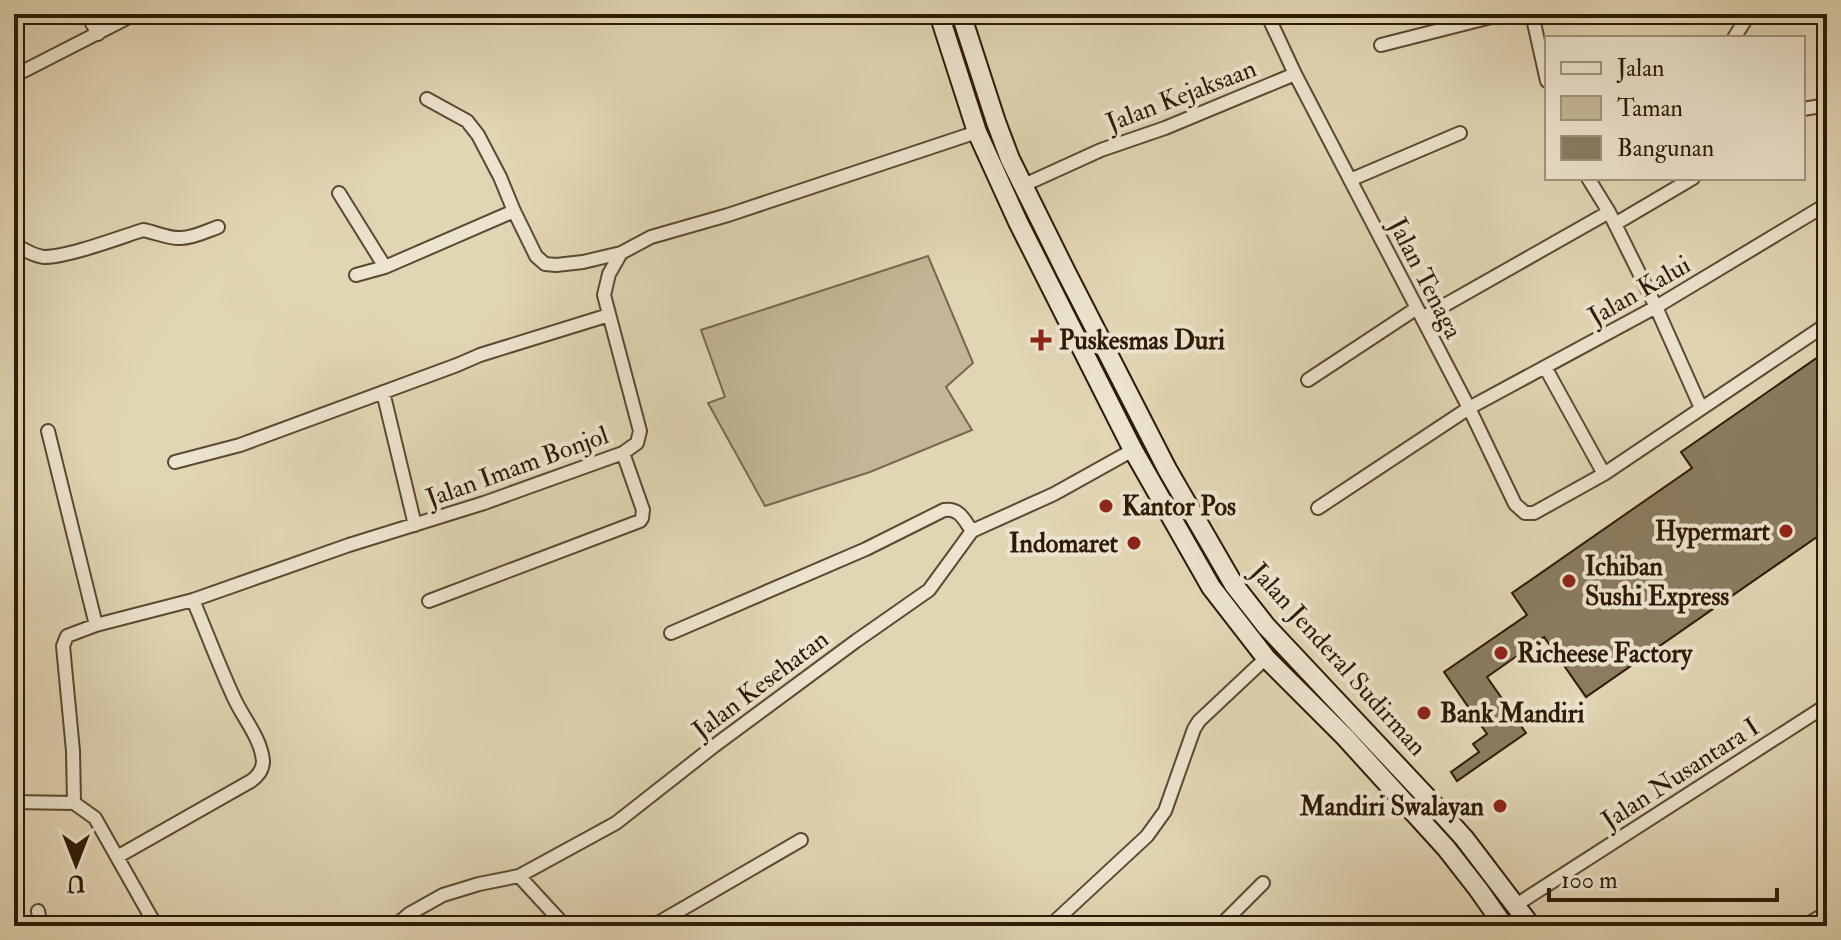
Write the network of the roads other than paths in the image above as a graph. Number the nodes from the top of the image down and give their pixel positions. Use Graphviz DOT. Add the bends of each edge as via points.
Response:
graph roads {
  1 [pos="87,14"];
  2 [pos="135,14"];
  3 [pos="939,14"];
  4 [pos="961,14"];
  5 [pos="1267,14"];
  6 [pos="1503,14"];
  7 [pos="1532,14"];
  8 [pos="1749,14"];
  9 [pos="98,34"];
  10 [pos="1735,36"];
  11 [pos="1381,45"];
  12 [pos="1545,72"];
  13 [pos="1295,74"];
  14 [pos="14,76"];
  15 [pos="427,99"];
  16 [pos="1827,105"];
  17 [pos="1805,109"];
  18 [pos="977,132"];
  19 [pos="1460,133"];
  20 [pos="1350,180"];
  21 [pos="1589,180"];
  22 [pos="1689,180"];
  23 [pos="1024,185"];
  24 [pos="339,193"];
  25 [pos="1827,204"];
  26 [pos="514,211"];
  27 [pos="1612,218"];
  28 [pos="218,227"];
  29 [pos="14,244"];
  30 [pos="621,253"];
  31 [pos="385,267"];
  32 [pos="356,275"];
  33 [pos="1656,307"];
  34 [pos="1419,313"];
  35 [pos="609,315"];
  36 [pos="1827,324"];
  37 [pos="1545,367"];
  38 [pos="1308,380"];
  39 [pos="383,392"];
  40 [pos="1469,408"];
  41 [pos="1701,408"];
  42 [pos="48,431"];
  43 [pos="1133,450"];
  44 [pos="623,453"];
  45 [pos="175,462"];
  46 [pos="1604,474"];
  47 [pos="1318,508"];
  48 [pos="1196,520"];
  49 [pos="415,525"];
  50 [pos="1177,529"];
  51 [pos="972,531"];
  52 [pos="193,600"];
  53 [pos="429,601"];
  54 [pos="96,625"];
  55 [pos="671,633"];
  56 [pos="1266,658"];
  57 [pos="1827,705"];
  58 [pos="14,802"];
  59 [pos="74,803"];
  60 [pos="801,840"];
  61 [pos="117,857"];
  62 [pos="519,876"];
  63 [pos="1263,883"];
  64 [pos="1516,905"];
  65 [pos="38,911"];
  66 [pos="1827,913"];
  67 [pos="41,926"];
  68 [pos="156,926"];
  69 [pos="395,926"];
  70 [pos="565,926"];
  71 [pos="653,926"];
  72 [pos="1050,926"];
  73 [pos="1220,926"];
  74 [pos="1504,926"];
  75 [pos="1531,926"];
  76 [pos="1804,926"];
  1 -- 9 [label="street"];
  2 -- 9 [label="street"];
  3 -- 18 [label="street, Jalan Jenderal Sudirman"];
  4 -- 23 [label="street, Jalan Jenderal Sudirman" via="996,122"];
  5 -- 13 [label="street, Jalan Kejaksaan"];
  6 -- 11 [label="street"];
  7 -- 12 [label="street"];
  8 -- 10 [label="street"];
  9 -- 14 [label="street"];
  13 -- 20 [label="street, Jalan Tenaga"];
  13 -- 23 [label="street, Jalan Kejaksaan"];
  15 -- 26 [label="street" via="467,121 478,135"];
  16 -- 17 [label="street"];
  18 -- 30 [label="street" via="651,237"];
  18 -- 43 [label="street, Jalan Jenderal Sudirman"];
  19 -- 20 [label="street"];
  20 -- 34 [label="street, Jalan Tenaga"];
  21 -- 27 [label="street"];
  22 -- 27 [label="street"];
  23 -- 48 [label="street, Jalan Jenderal Sudirman"];
  24 -- 31 [label="street"];
  25 -- 33 [label="street, Jalan Kalui"];
  26 -- 30 [label="street" via="545,264"];
  26 -- 31 [label="street"];
  27 -- 33 [label="street"];
  27 -- 34 [label="street"];
  28 -- 29 [label="street" via="176,239 143,230 45,257"];
  30 -- 35 [label="street, Jalan Imam Bonjol" via="604,295"];
  31 -- 32 [label="street"];
  33 -- 37 [label="street, Jalan Kalui"];
  33 -- 41 [label="street"];
  34 -- 38 [label="street"];
  34 -- 40 [label="street, Jalan Tenaga"];
  35 -- 39 [label="street"];
  35 -- 44 [label="street, Jalan Imam Bonjol" via="640,431 637,443"];
  36 -- 41 [label="street"];
  37 -- 40 [label="street, Jalan Kalui"];
  37 -- 46 [label="street"];
  39 -- 45 [label="street" via="240,445"];
  39 -- 49 [label="street"];
  40 -- 46 [label="street, Jalan Tenaga" via="1515,504 1525,513"];
  40 -- 47 [label="street, Jalan Kalui"];
  41 -- 46 [label="street"];
  42 -- 54 [label="street"];
  43 -- 50 [label="street, Jalan Jenderal Sudirman"];
  43 -- 51 [label="street, Jalan Kesehatan"];
  44 -- 49 [label="street, Jalan Imam Bonjol"];
  44 -- 53 [label="street" via="643,510 640,521"];
  48 -- 50 [label="street"];
  48 -- 64 [label="street, Jalan Jenderal Sudirman" via="1234,585 1266,626 1464,838"];
  49 -- 52 [label="street, Jalan Imam Bonjol"];
  50 -- 56 [label="street, Jalan Jenderal Sudirman" via="1211,587"];
  51 -- 55 [label="street" via="959,512 944,510"];
  51 -- 62 [label="street, Jalan Kesehatan" via="929,590 616,823"];
  52 -- 54 [label="street, Jalan Imam Bonjol"];
  52 -- 61 [label="street" via="257,740 261,769 251,781"];
  54 -- 59 [label="street, Jalan Imam Bonjol" via="67,636 63,646"];
  56 -- 72 [label="street" via="1199,721 1165,811 1147,836"];
  56 -- 74 [label="street, Jalan Jenderal Sudirman" via="1446,848"];
  57 -- 64 [label="street, Jalan Nusantara I"];
  58 -- 59 [label="street"];
  59 -- 61 [label="street" via="95,818"];
  60 -- 71 [label="street"];
  61 -- 68 [label="street"];
  62 -- 69 [label="street, Jalan Kesehatan" via="443,895"];
  62 -- 70 [label="street"];
  63 -- 73 [label="street"];
  64 -- 75 [label="street, Jalan Jenderal Sudirman"];
  65 -- 67 [label="street"];
  66 -- 76 [label="street"];
}
